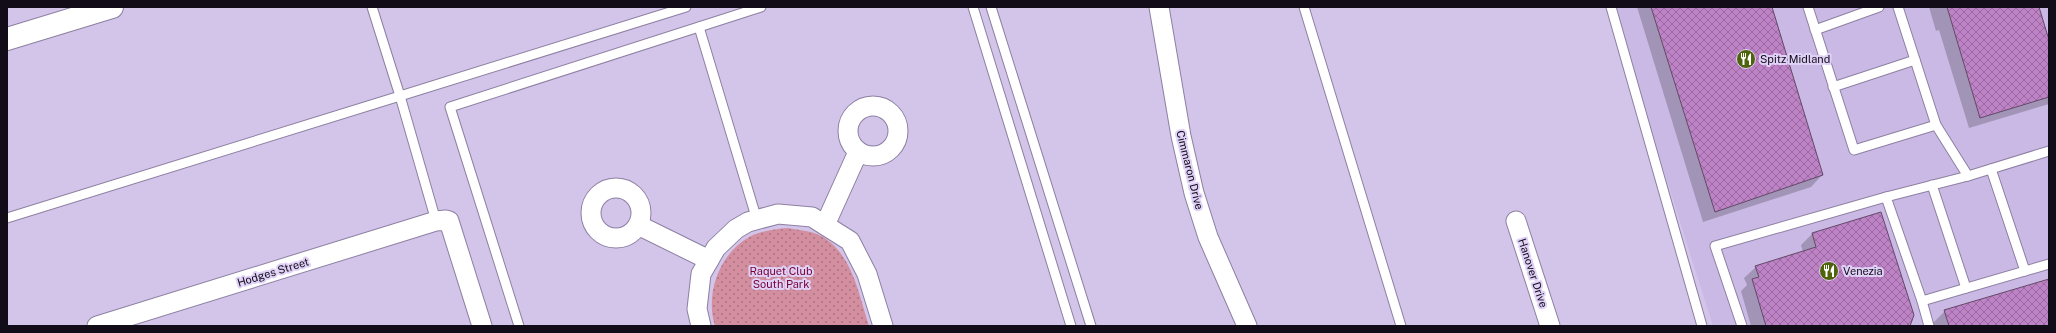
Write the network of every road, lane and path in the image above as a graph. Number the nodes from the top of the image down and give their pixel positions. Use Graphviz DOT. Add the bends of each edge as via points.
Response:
graph roads {
  1 [pos="112,7"];
  2 [pos="372,7"];
  3 [pos="686,7"];
  4 [pos="761,7"];
  5 [pos="973,7"];
  6 [pos="991,7"];
  7 [pos="1159,7"];
  8 [pos="1304,7"];
  9 [pos="1611,7"];
  10 [pos="1808,7"];
  11 [pos="1879,7"];
  12 [pos="1898,7"];
  13 [pos="699,27"];
  14 [pos="1815,30"];
  15 [pos="7,39"];
  16 [pos="1915,60"];
  17 [pos="1833,87"];
  18 [pos="400,96"];
  19 [pos="1936,125"];
  20 [pos="858,152"];
  21 [pos="2048,153"];
  22 [pos="1991,169"];
  23 [pos="1968,176"];
  24 [pos="1932,185"];
  25 [pos="1886,197"];
  26 [pos="7,218"];
  27 [pos="757,220"];
  28 [pos="442,221"];
  29 [pos="1516,221"];
  30 [pos="825,225"];
  31 [pos="638,226"];
  32 [pos="709,260"];
  33 [pos="2049,264"];
  34 [pos="2026,271"];
  35 [pos="1966,288"];
  36 [pos="1922,301"];
  37 [pos="97,326"];
  38 [pos="482,326"];
  39 [pos="518,326"];
  40 [pos="701,326"];
  41 [pos="883,326"];
  42 [pos="1071,326"];
  43 [pos="1091,326"];
  44 [pos="1247,326"];
  45 [pos="1401,326"];
  46 [pos="1550,326"];
  47 [pos="1702,326"];
  48 [pos="1742,326"];
  49 [pos="1929,326"];
  1 -- 15 [label="main road"];
  2 -- 18 [label="lane"];
  3 -- 18 [label="lane"];
  4 -- 13 [label="lane"];
  5 -- 42 [label="lane"];
  6 -- 43 [label="lane"];
  7 -- 44 [label="street, Cimmaron Drive" via="1181,136 1194,193 1208,238"];
  8 -- 45 [label="lane"];
  9 -- 47 [label="lane"];
  10 -- 14 [label="lane"];
  11 -- 14 [label="lane"];
  12 -- 16 [label="lane"];
  13 -- 27 [label="lane"];
  13 -- 39 [label="lane" via="450,107"];
  14 -- 17 [label="lane"];
  16 -- 17 [label="lane"];
  16 -- 19 [label="lane"];
  17 -- 19 [label="lane" via="1854,150"];
  18 -- 26 [label="lane"];
  18 -- 28 [label="lane"];
  19 -- 23 [label="lane"];
  20 -- 30 [label="street"];
  21 -- 22 [label="lane"];
  22 -- 23 [label="lane"];
  22 -- 34 [label="lane"];
  23 -- 24 [label="lane"];
  24 -- 25 [label="lane"];
  24 -- 35 [label="lane"];
  25 -- 36 [label="lane"];
  25 -- 48 [label="lane" via="1715,246"];
  27 -- 30 [label="street" via="778,214 812,217"];
  27 -- 32 [label="street" via="736,229 726,237"];
  28 -- 37 [label="street, Hodges Street"];
  28 -- 38 [label="street"];
  29 -- 46 [label="street, Hanover Drive"];
  30 -- 41 [label="street" via="850,241 856,250 867,274"];
  31 -- 32 [label="street"];
  32 -- 40 [label="street" via="701,274 698,295 697,309"];
  33 -- 34 [label="lane"];
  34 -- 35 [label="lane"];
  35 -- 36 [label="lane"];
  36 -- 49 [label="lane"];
}
